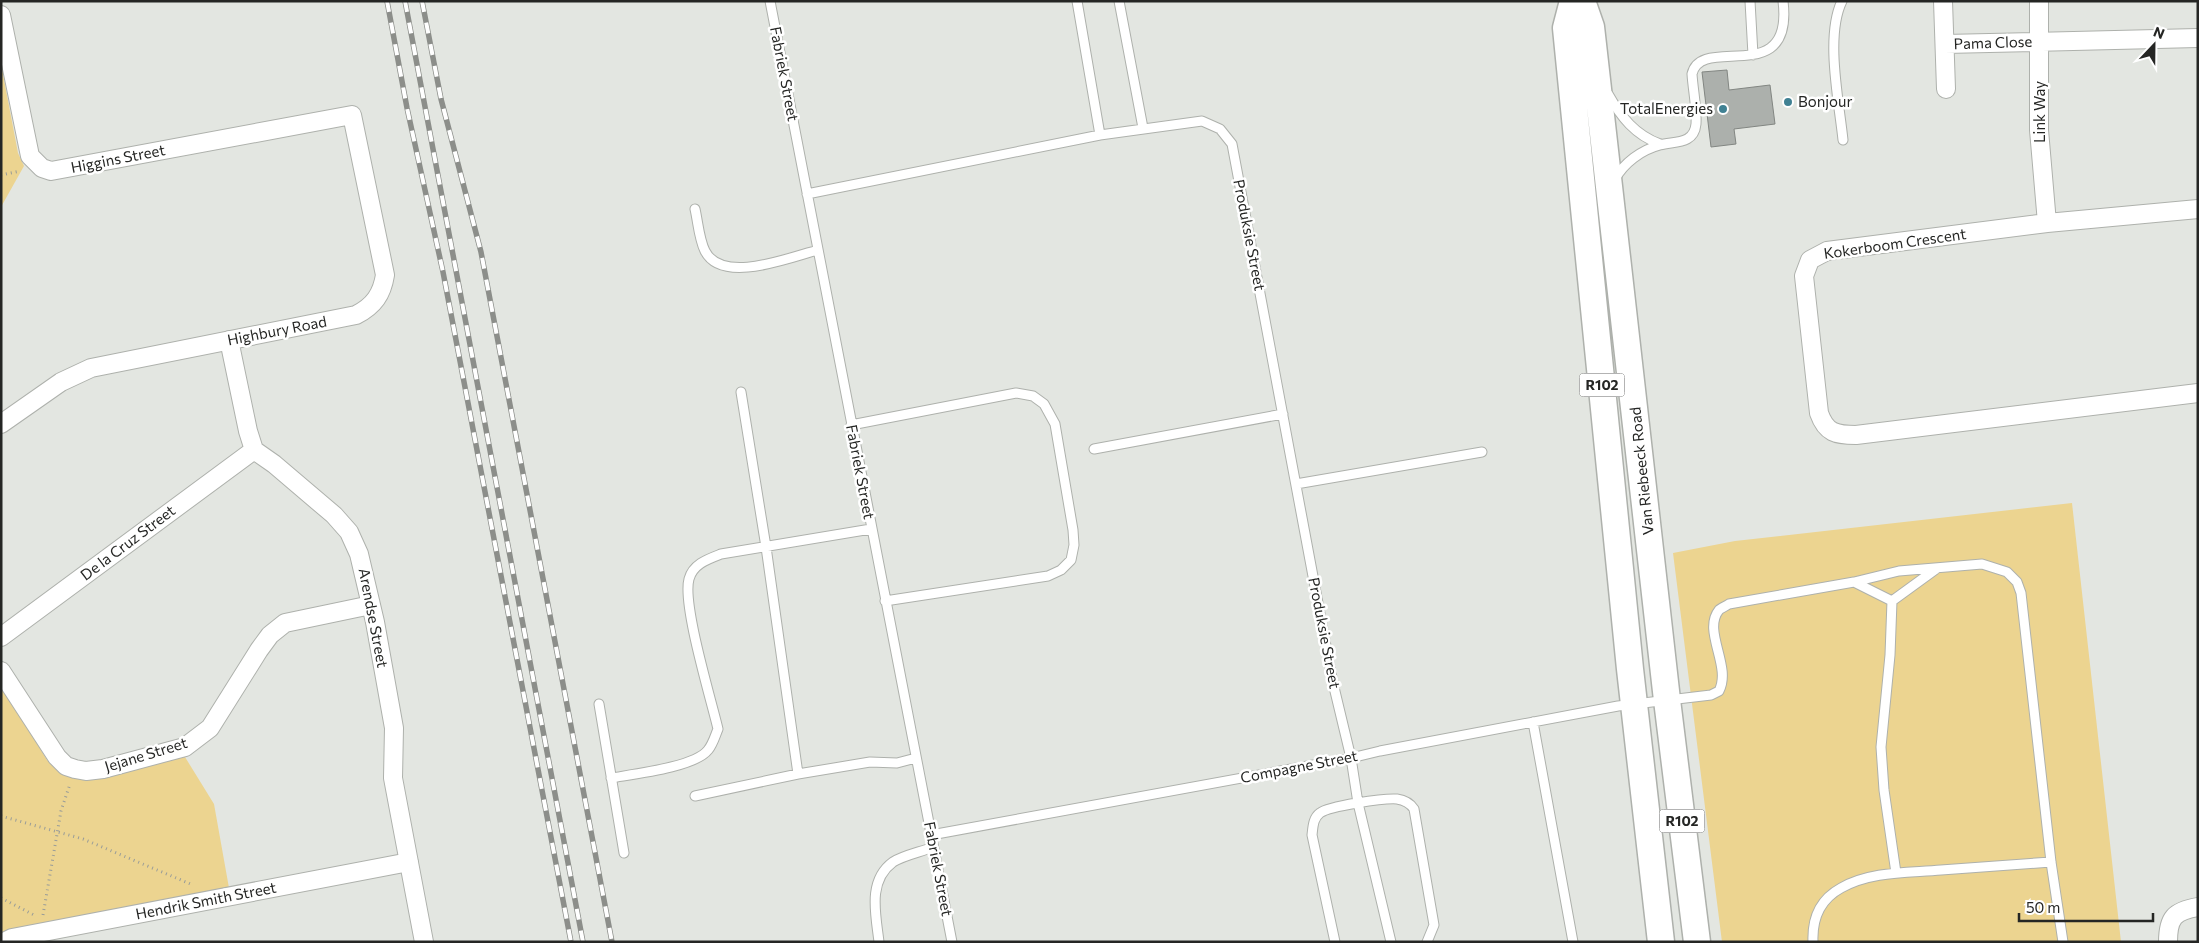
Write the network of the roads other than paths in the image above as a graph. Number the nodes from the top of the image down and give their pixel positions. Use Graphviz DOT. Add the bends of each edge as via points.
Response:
graph roads {
  1 [pos="770,1"];
  2 [pos="1077,1"];
  3 [pos="1119,1"];
  4 [pos="1573,1"];
  5 [pos="1582,1"];
  6 [pos="1750,1"];
  7 [pos="1783,1"];
  8 [pos="1842,1"];
  9 [pos="1943,1"];
  10 [pos="2039,1"];
  11 [pos="1,15"];
  12 [pos="2198,38"];
  13 [pos="2040,41"];
  14 [pos="1945,44"];
  15 [pos="1753,55"];
  16 [pos="1597,78"];
  17 [pos="1946,89"];
  18 [pos="352,115"];
  19 [pos="1143,128"];
  20 [pos="1100,135"];
  21 [pos="1843,140"];
  22 [pos="1660,144"];
  23 [pos="1609,190"];
  24 [pos="807,194"];
  25 [pos="696,209"];
  26 [pos="2198,209"];
  27 [pos="2047,223"];
  28 [pos="818,250"];
  29 [pos="229,340"];
  30 [pos="741,392"];
  31 [pos="2198,393"];
  32 [pos="1283,414"];
  33 [pos="1,424"];
  34 [pos="851,425"];
  35 [pos="1094,449"];
  36 [pos="254,450"];
  37 [pos="1482,452"];
  38 [pos="1296,484"];
  39 [pos="871,529"];
  40 [pos="766,547"];
  41 [pos="1938,568"];
  42 [pos="1854,582"];
  43 [pos="885,601"];
  44 [pos="1892,601"];
  45 [pos="371,605"];
  46 [pos="1,637"];
  47 [pos="1,671"];
  48 [pos="1667,700"];
  49 [pos="599,704"];
  50 [pos="1634,704"];
  51 [pos="1534,722"];
  52 [pos="916,758"];
  53 [pos="1352,758"];
  54 [pos="798,774"];
  55 [pos="611,778"];
  56 [pos="695,796"];
  57 [pos="1358,803"];
  58 [pos="931,835"];
  59 [pos="933,847"];
  60 [pos="624,853"];
  61 [pos="408,862"];
  62 [pos="2051,862"];
  63 [pos="1896,873"];
  64 [pos="2198,907"];
  65 [pos="4,942"];
  66 [pos="424,942"];
  67 [pos="880,942"];
  68 [pos="952,942"];
  69 [pos="1334,942"];
  70 [pos="1391,942"];
  71 [pos="1427,942"];
  72 [pos="1573,942"];
  73 [pos="1661,942"];
  74 [pos="1697,942"];
  75 [pos="1813,942"];
  76 [pos="2063,942"];
  77 [pos="2168,942"];
  1 -- 24 [label="lane, Fabriek Street"];
  2 -- 20 [label="lane"];
  3 -- 19 [label="lane"];
  4 -- 50 [label="main road, Van Riebeeck Road / R102" via="1566,28"];
  5 -- 16 [label="main road, Van Riebeeck Road / R102" via="1591,27"];
  6 -- 15 [label="lane"];
  7 -- 15 [label="lane" via="1785,16 1778,39 1764,52"];
  8 -- 21 [label="lane" via="1834,33"];
  9 -- 14 [label="street, Pama Close"];
  10 -- 13 [label="street, Link Way"];
  11 -- 18 [label="street, Higgins Street" via="30,156 42,168 51,171"];
  12 -- 13 [label="street, Pama Close"];
  13 -- 14 [label="street, Pama Close"];
  13 -- 27 [label="street, Link Way" via="2039,130"];
  14 -- 17 [label="street, Pama Close"];
  15 -- 22 [label="lane" via="1697,63 1692,74 1696,126 1693,133 1680,143"];
  16 -- 22 [label="lane" via="1634,131"];
  16 -- 23 [label="main road, Van Riebeeck Road / R102"];
  18 -- 29 [label="street, Highbury Road" via="385,275 379,296 365,311 351,317"];
  19 -- 20 [label="lane, Produksie Street"];
  19 -- 32 [label="lane, Produksie Street" via="1202,121 1220,129 1232,144"];
  20 -- 24 [label="lane, Produksie Street"];
  22 -- 23 [label="lane" via="1634,157 1623,167"];
  23 -- 48 [label="main road, Van Riebeeck Road / R102"];
  24 -- 28 [label="lane, Fabriek Street"];
  25 -- 28 [label="lane" via="704,249 715,261 727,266 750,268"];
  26 -- 27 [label="street, Kokerboom Crescent"];
  27 -- 31 [label="street, Kokerboom Crescent" via="1827,251 1810,260 1804,276 1823,425 1844,435 1856,435"];
  28 -- 34 [label="lane, Fabriek Street"];
  29 -- 33 [label="street, Highbury Road" via="91,368 61,382"];
  29 -- 36 [label="street"];
  30 -- 40 [label="lane"];
  32 -- 35 [label="lane"];
  32 -- 38 [label="lane, Produksie Street"];
  34 -- 39 [label="lane, Fabriek Street"];
  34 -- 43 [label="lane" via="1016,393 1033,396 1044,404 1056,424 1073,530 1071,560 1048,576"];
  36 -- 45 [label="street, Arendse Street" via="334,515 349,532 359,554"];
  36 -- 46 [label="street, De la Cruz Street"];
  37 -- 38 [label="lane"];
  38 -- 53 [label="lane, Produksie Street" via="1332,683"];
  39 -- 40 [label="lane"];
  39 -- 43 [label="lane, Fabriek Street"];
  40 -- 54 [label="lane"];
  40 -- 55 [label="lane" via="721,554 701,562 689,578 688,603 718,729 708,750 691,762"];
  41 -- 42 [label="lane" via="1899,571"];
  41 -- 44 [label="lane"];
  41 -- 62 [label="lane" via="1982,564 2007,572 2017,582 2021,593"];
  42 -- 44 [label="lane"];
  42 -- 48 [label="lane, Compagne Street" via="1729,604 1719,610 1713,625 1724,676 1718,691 1699,698"];
  43 -- 52 [label="lane, Fabriek Street"];
  44 -- 63 [label="lane" via="1881,747"];
  45 -- 47 [label="street, Jejane Street" via="285,623 259,650 210,728 185,747 103,769 66,766"];
  45 -- 61 [label="street, Arendse Street" via="394,728 393,778"];
  48 -- 50 [label="lane, Compagne Street"];
  48 -- 74 [label="main road, Van Riebeeck Road / R102"];
  49 -- 55 [label="lane"];
  50 -- 51 [label="lane, Compagne Street"];
  50 -- 73 [label="main road, Van Riebeeck Road / R102"];
  51 -- 53 [label="lane, Compagne Street"];
  51 -- 72 [label="lane"];
  52 -- 54 [label="lane"];
  52 -- 58 [label="lane, Fabriek Street"];
  53 -- 57 [label="lane, Produksie Street"];
  53 -- 58 [label="lane, Compagne Street"];
  54 -- 56 [label="lane"];
  55 -- 60 [label="lane"];
  57 -- 69 [label="lane" via="1321,812 1313,826 1312,835"];
  57 -- 70 [label="lane, Produksie Street"];
  57 -- 71 [label="lane" via="1399,799 1414,809 1434,925"];
  58 -- 59 [label="lane, Fabriek Street"];
  59 -- 67 [label="lane" via="894,862 881,874 874,896"];
  59 -- 68 [label="lane, Fabriek Street"];
  61 -- 65 [label="street, Hendrik Smith Street"];
  61 -- 66 [label="street, Arendse Street"];
  62 -- 63 [label="lane"];
  62 -- 76 [label="lane"];
  63 -- 75 [label="lane" via="1867,878 1840,888 1817,912 1812,926"];
  64 -- 77 [label="street" via="2172,918"];
}
